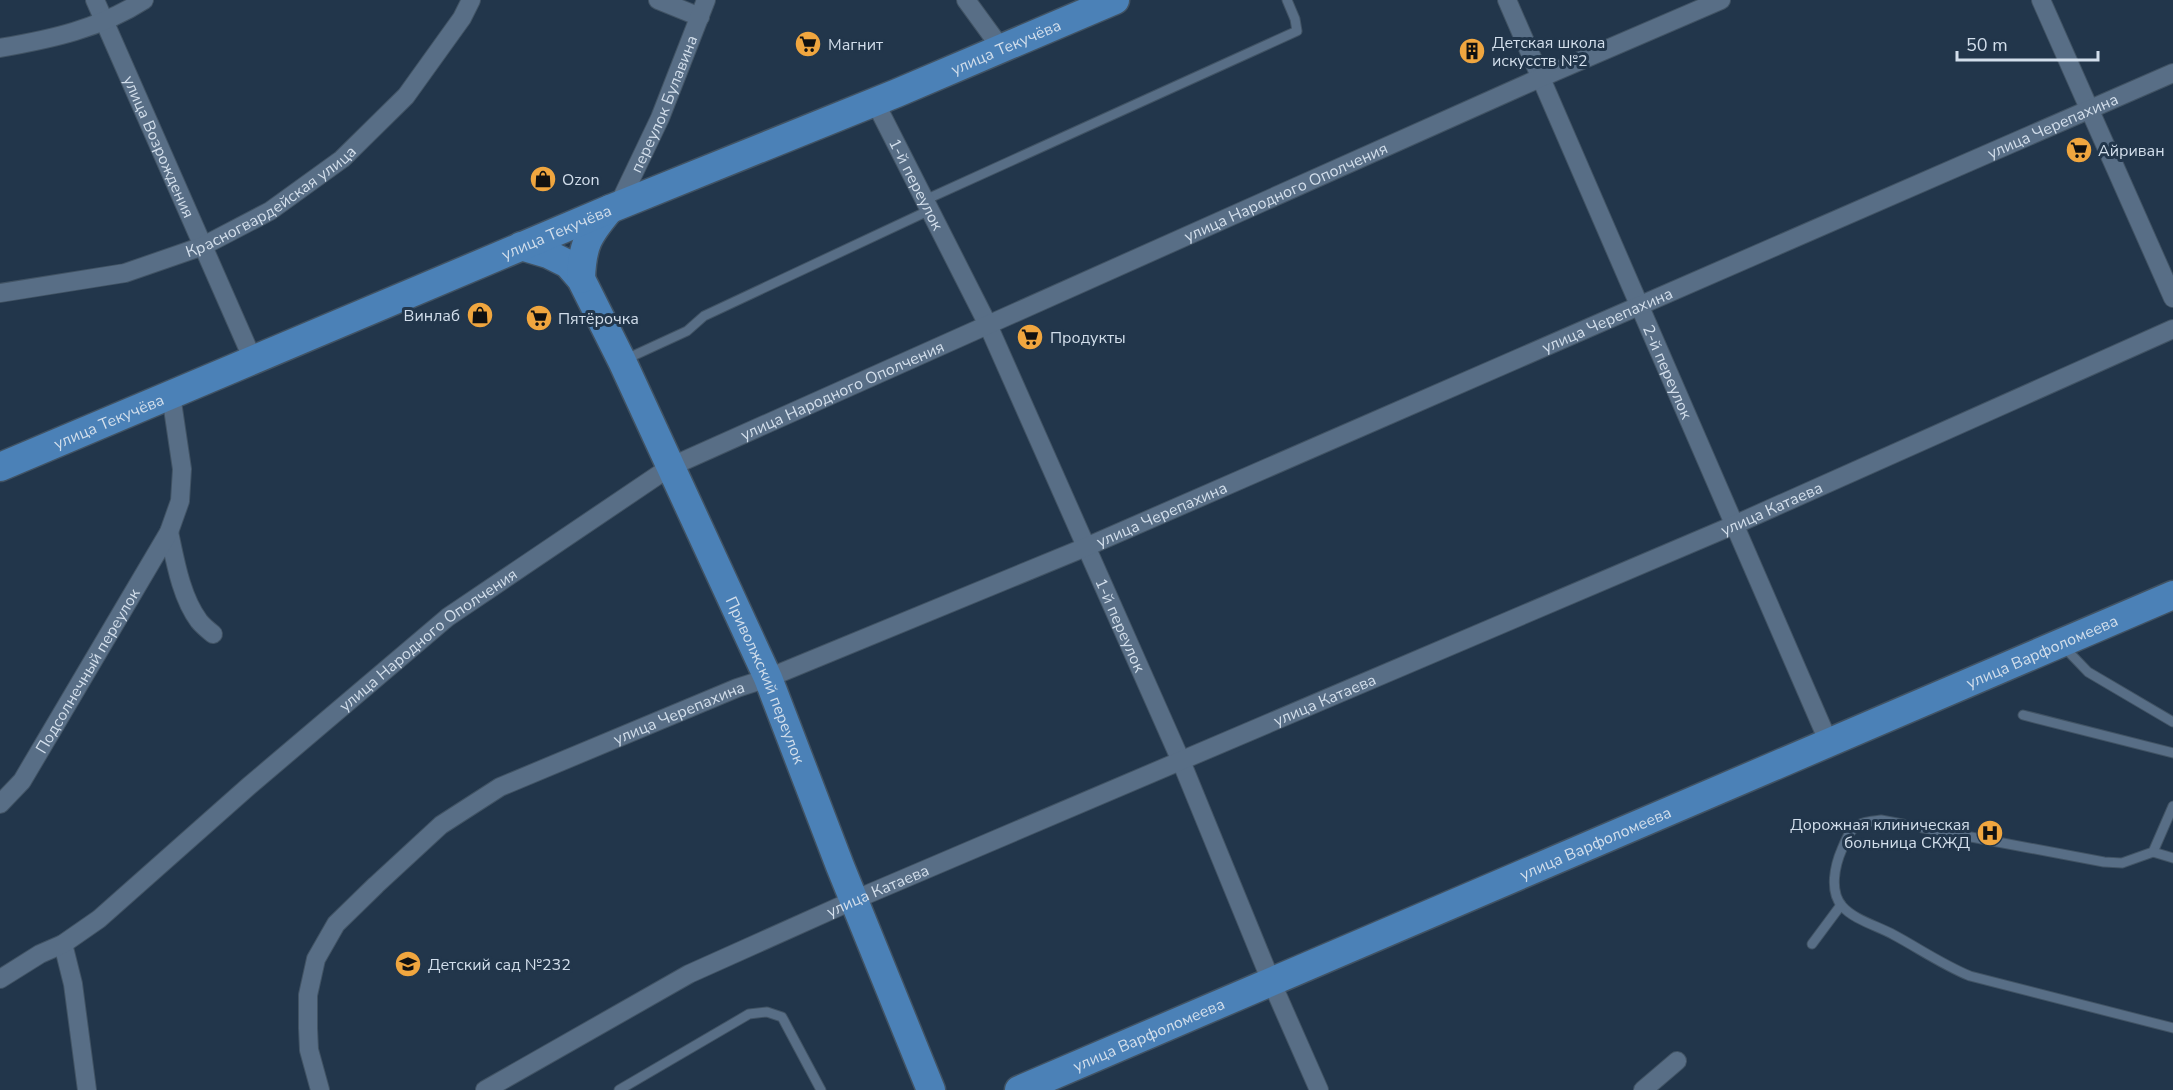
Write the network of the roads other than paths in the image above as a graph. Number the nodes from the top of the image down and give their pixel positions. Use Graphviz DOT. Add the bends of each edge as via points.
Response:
graph roads {
  1 [pos="94,0"];
  2 [pos="144,0"];
  3 [pos="471,0"];
  4 [pos="658,0"];
  5 [pos="966,0"];
  6 [pos="1115,0"];
  7 [pos="1287,0"];
  8 [pos="1507,0"];
  9 [pos="1721,0"];
  10 [pos="2042,0"];
  11 [pos="703,8"];
  12 [pos="104,21"];
  13 [pos="0,48"];
  14 [pos="1001,48"];
  15 [pos="2173,73"];
  16 [pos="1540,78"];
  17 [pos="875,102"];
  18 [pos="2089,109"];
  19 [pos="927,205"];
  20 [pos="614,207"];
  21 [pos="203,246"];
  22 [pos="521,246"];
  23 [pos="580,279"];
  24 [pos="0,293"];
  25 [pos="2173,298"];
  26 [pos="1639,304"];
  27 [pos="988,325"];
  28 [pos="2173,329"];
  29 [pos="254,360"];
  30 [pos="622,361"];
  31 [pos="171,395"];
  32 [pos="670,467"];
  33 [pos="0,468"];
  34 [pos="1734,525"];
  35 [pos="169,532"];
  36 [pos="1086,547"];
  37 [pos="2173,595"];
  38 [pos="213,634"];
  39 [pos="2060,643"];
  40 [pos="768,678"];
  41 [pos="2023,715"];
  42 [pos="2173,722"];
  43 [pos="1829,743"];
  44 [pos="2173,753"];
  45 [pos="1181,762"];
  46 [pos="0,804"];
  47 [pos="2173,806"];
  48 [pos="2153,852"];
  49 [pos="2173,858"];
  50 [pos="854,900"];
  51 [pos="1841,905"];
  52 [pos="63,944"];
  53 [pos="1812,944"];
  54 [pos="0,979"];
  55 [pos="1271,981"];
  56 [pos="2173,1028"];
  57 [pos="1677,1061"];
  58 [pos="87,1090"];
  59 [pos="320,1090"];
  60 [pos="485,1090"];
  61 [pos="619,1090"];
  62 [pos="821,1090"];
  63 [pos="931,1090"];
  64 [pos="1019,1090"];
  65 [pos="1319,1090"];
  66 [pos="1643,1090"];
  1 -- 12 [label="street, улица Возрождения"];
  2 -- 12 [label="street"];
  3 -- 21 [label="street, Красногвардейская улица" via="406,96 342,159 270,211"];
  4 -- 11 [label="street"];
  5 -- 14 [label="street"];
  6 -- 14 [label="main road, улица Текучёва"];
  7 -- 19 [label="lane" via="1297,31"];
  8 -- 16 [label="street, 2-й переулок"];
  9 -- 16 [label="street, улица Народного Ополчения"];
  10 -- 18 [label="street"];
  11 -- 20 [label="street, переулок Булавина" via="660,118"];
  12 -- 13 [label="street" via="58,38"];
  12 -- 21 [label="street, улица Возрождения"];
  14 -- 17 [label="main road, улица Текучёва"];
  15 -- 18 [label="street, улица Черепахина"];
  16 -- 26 [label="street, 2-й переулок"];
  16 -- 27 [label="street, улица Народного Ополчения"];
  17 -- 19 [label="street, 1-й переулок"];
  17 -- 20 [label="main road, улица Текучёва"];
  18 -- 25 [label="street"];
  18 -- 26 [label="street, улица Черепахина"];
  19 -- 27 [label="street, 1-й переулок"];
  19 -- 30 [label="lane"];
  20 -- 22 [label="main road, улица Текучёва"];
  20 -- 23 [label="main road" via="585,244"];
  21 -- 24 [label="street, Красногвардейская улица" via="125,273"];
  21 -- 29 [label="street, улица Возрождения"];
  22 -- 23 [label="main road, Приволжский переулок" via="568,264"];
  22 -- 29 [label="main road, улица Текучёва"];
  23 -- 30 [label="main road, Приволжский переулок"];
  26 -- 34 [label="street, 2-й переулок"];
  26 -- 36 [label="street, улица Черепахина"];
  27 -- 32 [label="street, улица Народного Ополчения"];
  27 -- 36 [label="street, 1-й переулок"];
  28 -- 34 [label="street, улица Катаева"];
  29 -- 31 [label="main road, улица Текучёва"];
  30 -- 32 [label="main road, Приволжский переулок"];
  31 -- 33 [label="main road, улица Текучёва"];
  31 -- 35 [label="street, Подсолнечный переулок" via="183,469 180,501"];
  32 -- 40 [label="main road, Приволжский переулок"];
  32 -- 52 [label="street, улица Народного Ополчения" via="448,616 99,919"];
  34 -- 43 [label="street, 2-й переулок"];
  34 -- 45 [label="street, улица Катаева"];
  35 -- 38 [label="street" via="186,596 198,620"];
  35 -- 46 [label="street, Подсолнечный переулок" via="22,781"];
  36 -- 40 [label="street, улица Черепахина"];
  36 -- 45 [label="street, 1-й переулок"];
  37 -- 39 [label="main road, улица Варфоломеева"];
  39 -- 42 [label="lane" via="2088,672"];
  39 -- 43 [label="main road, улица Варфоломеева"];
  40 -- 50 [label="main road, Приволжский переулок"];
  40 -- 59 [label="street, улица Черепахина" via="500,787 441,825 336,924 316,959 308,995 308,1028 309,1050"];
  41 -- 44 [label="lane"];
  43 -- 55 [label="main road, улица Варфоломеева"];
  45 -- 50 [label="street, улица Катаева"];
  45 -- 55 [label="street, 1-й переулок"];
  47 -- 48 [label="lane"];
  48 -- 49 [label="lane"];
  48 -- 51 [label="lane" via="2122,862 2104,862 1881,820 1860,822 1850,830 1836,862 1835,881"];
  50 -- 60 [label="street, улица Катаева" via="689,974"];
  50 -- 63 [label="main road, Приволжский переулок"];
  51 -- 53 [label="lane"];
  51 -- 56 [label="lane" via="1943,965 1970,976"];
  52 -- 54 [label="street, улица Народного Ополчения"];
  52 -- 58 [label="street" via="74,984"];
  55 -- 64 [label="main road, улица Варфоломеева"];
  55 -- 65 [label="street, 1-й переулок"];
  57 -- 66 [label="street"];
  61 -- 62 [label="lane" via="749,1014 767,1012 783,1017"];
}
